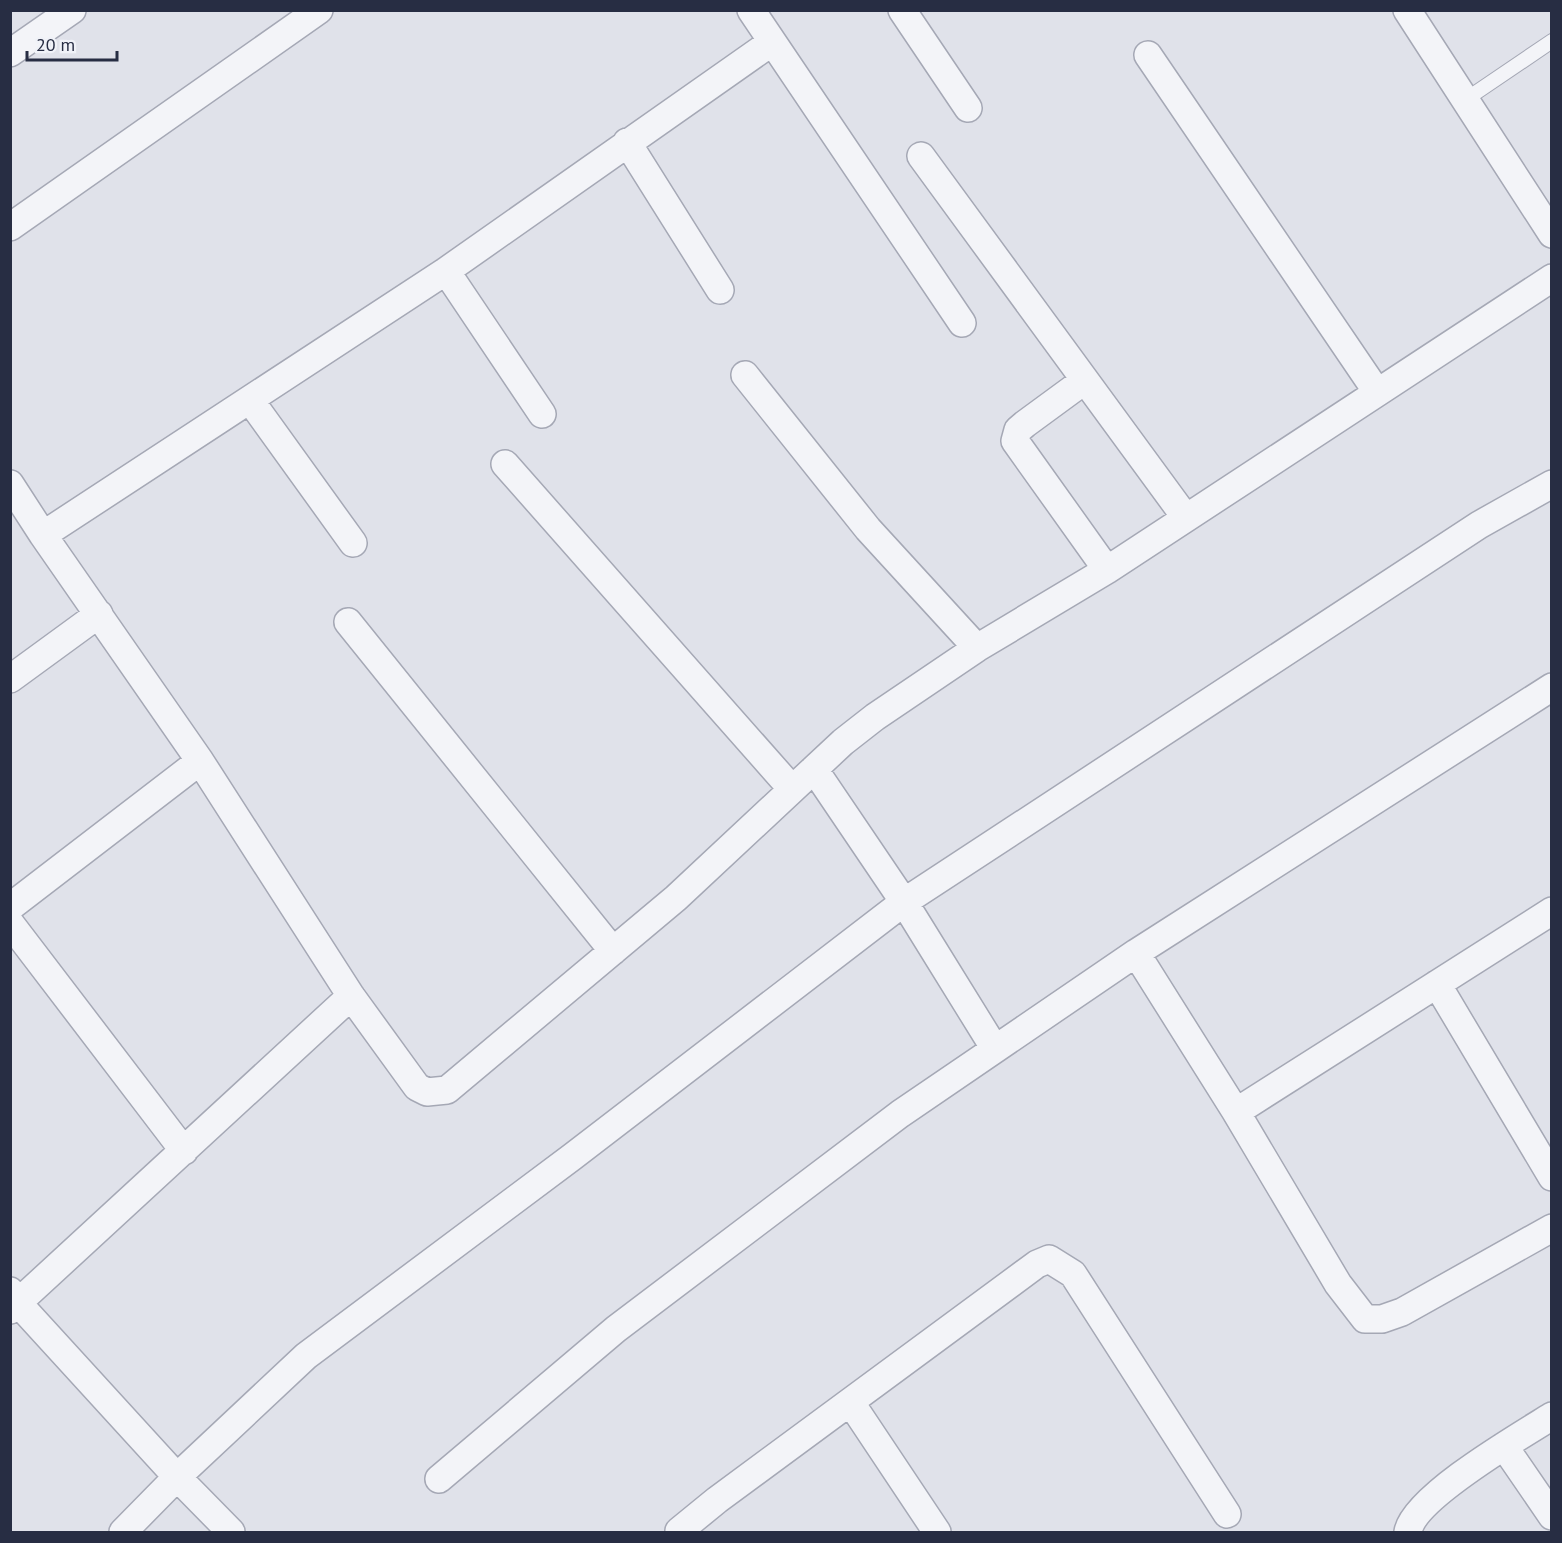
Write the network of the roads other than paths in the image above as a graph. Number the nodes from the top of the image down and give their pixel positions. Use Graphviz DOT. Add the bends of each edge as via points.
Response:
graph roads {
  1 [pos="72,10"];
  2 [pos="319,10"];
  3 [pos="751,10"];
  4 [pos="902,10"];
  5 [pos="1407,10"];
  6 [pos="1551,41"];
  7 [pos="772,42"];
  8 [pos="10,53"];
  9 [pos="1148,55"];
  10 [pos="1465,100"];
  11 [pos="968,108"];
  12 [pos="627,142"];
  13 [pos="921,156"];
  14 [pos="10,227"];
  15 [pos="1551,234"];
  16 [pos="446,271"];
  17 [pos="1551,278"];
  18 [pos="720,291"];
  19 [pos="962,323"];
  20 [pos="745,375"];
  21 [pos="1085,380"];
  22 [pos="1377,392"];
  23 [pos="250,400"];
  24 [pos="542,414"];
  25 [pos="505,464"];
  26 [pos="10,483"];
  27 [pos="1551,484"];
  28 [pos="1186,518"];
  29 [pos="43,535"];
  30 [pos="353,543"];
  31 [pos="1107,570"];
  32 [pos="99,614"];
  33 [pos="348,622"];
  34 [pos="976,648"];
  35 [pos="10,680"];
  36 [pos="1551,687"];
  37 [pos="200,761"];
  38 [pos="814,769"];
  39 [pos="792,789"];
  40 [pos="904,902"];
  41 [pos="10,907"];
  42 [pos="1551,911"];
  43 [pos="10,923"];
  44 [pos="613,951"];
  45 [pos="1136,953"];
  46 [pos="1437,984"];
  47 [pos="351,996"];
  48 [pos="995,1049"];
  49 [pos="1236,1112"];
  50 [pos="184,1150"];
  51 [pos="1551,1177"];
  52 [pos="1551,1228"];
  53 [pos="13,1301"];
  54 [pos="851,1403"];
  55 [pos="1551,1416"];
  56 [pos="1504,1446"];
  57 [pos="177,1478"];
  58 [pos="440,1479"];
  59 [pos="1227,1514"];
  60 [pos="1551,1516"];
  61 [pos="679,1532"];
  62 [pos="123,1533"];
  63 [pos="231,1533"];
  64 [pos="937,1533"];
  65 [pos="1408,1533"];
  1 -- 8 [label="street"];
  2 -- 14 [label="street"];
  3 -- 7 [label="street"];
  4 -- 11 [label="street"];
  5 -- 10 [label="street"];
  6 -- 10 [label="lane"];
  7 -- 12 [label="street"];
  7 -- 19 [label="street"];
  9 -- 22 [label="street"];
  10 -- 15 [label="street"];
  12 -- 16 [label="street"];
  12 -- 18 [label="street"];
  13 -- 21 [label="street"];
  16 -- 23 [label="street"];
  16 -- 24 [label="street"];
  17 -- 22 [label="street"];
  20 -- 34 [label="street" via="868,529"];
  21 -- 28 [label="street"];
  21 -- 31 [label="street" via="1018,430 1015,441"];
  22 -- 28 [label="street"];
  23 -- 29 [label="street"];
  23 -- 30 [label="street"];
  25 -- 39 [label="street"];
  26 -- 29 [label="street"];
  27 -- 40 [label="street" via="1479,525"];
  28 -- 31 [label="street"];
  29 -- 32 [label="street"];
  31 -- 34 [label="street"];
  32 -- 35 [label="street"];
  32 -- 37 [label="street"];
  33 -- 44 [label="street"];
  34 -- 38 [label="street" via="875,717"];
  36 -- 45 [label="street"];
  37 -- 41 [label="street"];
  37 -- 47 [label="street"];
  38 -- 39 [label="street"];
  38 -- 40 [label="street"];
  39 -- 44 [label="street"];
  40 -- 48 [label="street"];
  40 -- 57 [label="street" via="306,1356"];
  42 -- 46 [label="street"];
  43 -- 50 [label="street"];
  44 -- 47 [label="street" via="447,1090 427,1092 417,1087"];
  45 -- 48 [label="street"];
  45 -- 49 [label="street"];
  46 -- 49 [label="street"];
  46 -- 51 [label="street"];
  47 -- 50 [label="street"];
  48 -- 58 [label="street" via="900,1114 616,1329"];
  49 -- 52 [label="street" via="1338,1284 1365,1318 1382,1319 1402,1312"];
  50 -- 53 [label="street"];
  53 -- 57 [label="street"];
  54 -- 59 [label="street" via="1037,1264 1049,1259 1073,1274"];
  54 -- 61 [label="street"];
  54 -- 64 [label="street"];
  55 -- 56 [label="street"];
  56 -- 60 [label="street"];
  56 -- 65 [label="street" via="1426,1503 1410,1522"];
  57 -- 62 [label="street"];
  57 -- 63 [label="street"];
}
